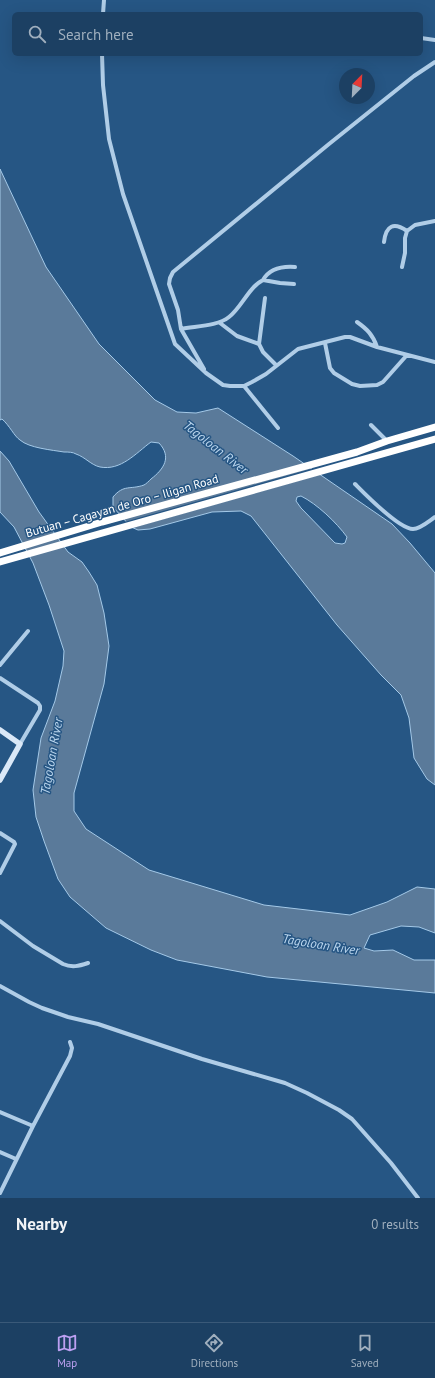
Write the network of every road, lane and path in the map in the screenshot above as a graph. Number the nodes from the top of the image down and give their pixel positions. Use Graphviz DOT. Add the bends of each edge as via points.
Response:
graph roads {
  1 [pos="104,0"];
  2 [pos="103,12"];
  3 [pos="423,38"];
  4 [pos="435,40"];
  5 [pos="102,56"];
  6 [pos="435,62"];
  7 [pos="435,221"];
  8 [pos="407,232"];
  9 [pos="384,242"];
  10 [pos="295,267"];
  11 [pos="402,267"];
  12 [pos="263,280"];
  13 [pos="294,284"];
  14 [pos="265,298"];
  15 [pos="357,322"];
  16 [pos="220,323"];
  17 [pos="181,329"];
  18 [pos="325,343"];
  19 [pos="259,344"];
  20 [pos="377,347"];
  21 [pos="407,355"];
  22 [pos="435,362"];
  23 [pos="276,365"];
  24 [pos="206,373"];
  25 [pos="244,386"];
  26 [pos="371,425"];
  27 [pos="435,427"];
  28 [pos="278,428"];
  29 [pos="435,439"];
  30 [pos="387,441"];
  31 [pos="355,484"];
  32 [pos="435,517"];
  33 [pos="0,553"];
  34 [pos="0,562"];
  35 [pos="28,631"];
  36 [pos="0,665"];
  37 [pos="0,678"];
  38 [pos="0,730"];
  39 [pos="20,744"];
  40 [pos="0,780"];
  41 [pos="0,833"];
  42 [pos="0,873"];
  43 [pos="0,921"];
  44 [pos="88,963"];
  45 [pos="0,986"];
  46 [pos="70,1042"];
  47 [pos="0,1112"];
  48 [pos="33,1126"];
  49 [pos="0,1152"];
  50 [pos="16,1160"];
  51 [pos="1,1189"];
  52 [pos="418,1198"];
  1 -- 2 [label="street"];
  3 -- 4 [label="street"];
  5 -- 24 [label="street" via="109,139 123,194 175,344"];
  6 -- 17 [label="street" via="414,76 173,272 169,284"];
  7 -- 8 [label="street" via="414,224"];
  8 -- 9 [label="street" via="393,226 385,235"];
  8 -- 11 [label="street"];
  10 -- 12 [label="street" via="273,269"];
  12 -- 13 [label="street"];
  12 -- 16 [label="street" via="254,286 230,316"];
  14 -- 19 [label="street"];
  15 -- 20 [label="street" via="371,332"];
  16 -- 17 [label="street"];
  16 -- 19 [label="street" via="237,336"];
  17 -- 24 [label="street"];
  18 -- 20 [label="street" via="350,337"];
  18 -- 21 [label="street" via="330,368 334,373 360,386 383,382"];
  18 -- 23 [label="street" via="298,349"];
  19 -- 23 [label="street"];
  20 -- 21 [label="street"];
  21 -- 22 [label="street"];
  23 -- 25 [label="street" via="266,374"];
  24 -- 25 [label="street" via="226,386"];
  25 -- 28 [label="street"];
  26 -- 30 [label="street"];
  27 -- 30 [label="highway, Butuan – Cagayan de Oro – Iligan Road"];
  29 -- 34 [label="highway, Butuan – Cagayan de Oro – Iligan Road"];
  30 -- 33 [label="highway, Butuan – Cagayan de Oro – Iligan Road" via="357,452 102,522"];
  31 -- 32 [label="street" via="378,507 407,528 416,529"];
  35 -- 36 [label="street"];
  37 -- 39 [label="street" via="40,706"];
  38 -- 39 [label="street"];
  39 -- 40 [label="street"];
  41 -- 42 [label="street" via="15,844"];
  43 -- 44 [label="street" via="33,946 67,966"];
  45 -- 52 [label="street" via="42,1008 285,1083 307,1093 352,1119"];
  46 -- 48 [label="street" via="71,1054"];
  47 -- 48 [label="street"];
  48 -- 50 [label="street"];
  49 -- 50 [label="street"];
  50 -- 51 [label="street"];
}
